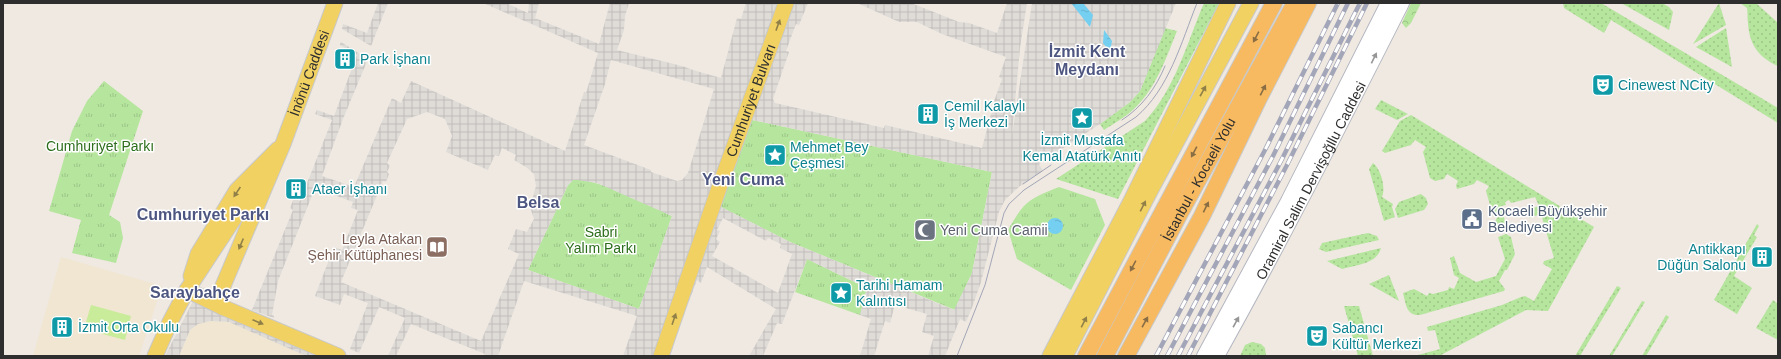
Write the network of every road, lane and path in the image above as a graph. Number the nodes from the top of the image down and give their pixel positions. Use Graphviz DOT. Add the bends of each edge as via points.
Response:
graph roads {
  1 [pos="334,3"];
  2 [pos="786,3"];
  3 [pos="1228,3"];
  4 [pos="1251,3"];
  5 [pos="1274,3"];
  6 [pos="1295,3"];
  7 [pos="1308,3"];
  8 [pos="1388,3"];
  9 [pos="1402,3"];
  10 [pos="283,144"];
  11 [pos="187,290"];
  12 [pos="222,307"];
  13 [pos="155,356"];
  14 [pos="338,356"];
  15 [pos="661,356"];
  16 [pos="1050,356"];
  17 [pos="1065,356"];
  18 [pos="1086,356"];
  19 [pos="1105,356"];
  20 [pos="1126,356"];
  21 [pos="1204,356"];
  22 [pos="1217,356"];
  1 -- 10 [label="main road, İnönü Caddesi"];
  15 -- 2 [label="main road, Cumhuriyet Bulvarı, one-way" via="727,163"];
  3 -- 16 [label="main road" via="1130,203"];
  17 -- 4 [label="main road, one-way"];
  5 -- 18 [label="highway, one-way"];
  6 -- 19 [label="highway, İstanbul - Kocaeli Yolu"];
  20 -- 7 [label="highway, one-way" via="1202,216"];
  8 -- 21 [label="main road, Oramiral Salim Dervişoğllu Caddesi" via="1276,225"];
  22 -- 9 [label="main road, Oramiral Salim Dervişoğllu Caddesi, one-way" via="1275,252"];
  10 -- 11 [label="main road, one-way" via="237,190 198,254"];
  10 -- 12 [label="main road, İnönü Caddesi, one-way" via="220,292 219,300"];
  11 -- 12 [label="main road"];
  11 -- 13 [label="main road"];
  12 -- 14 [label="main road, one-way"];
}
